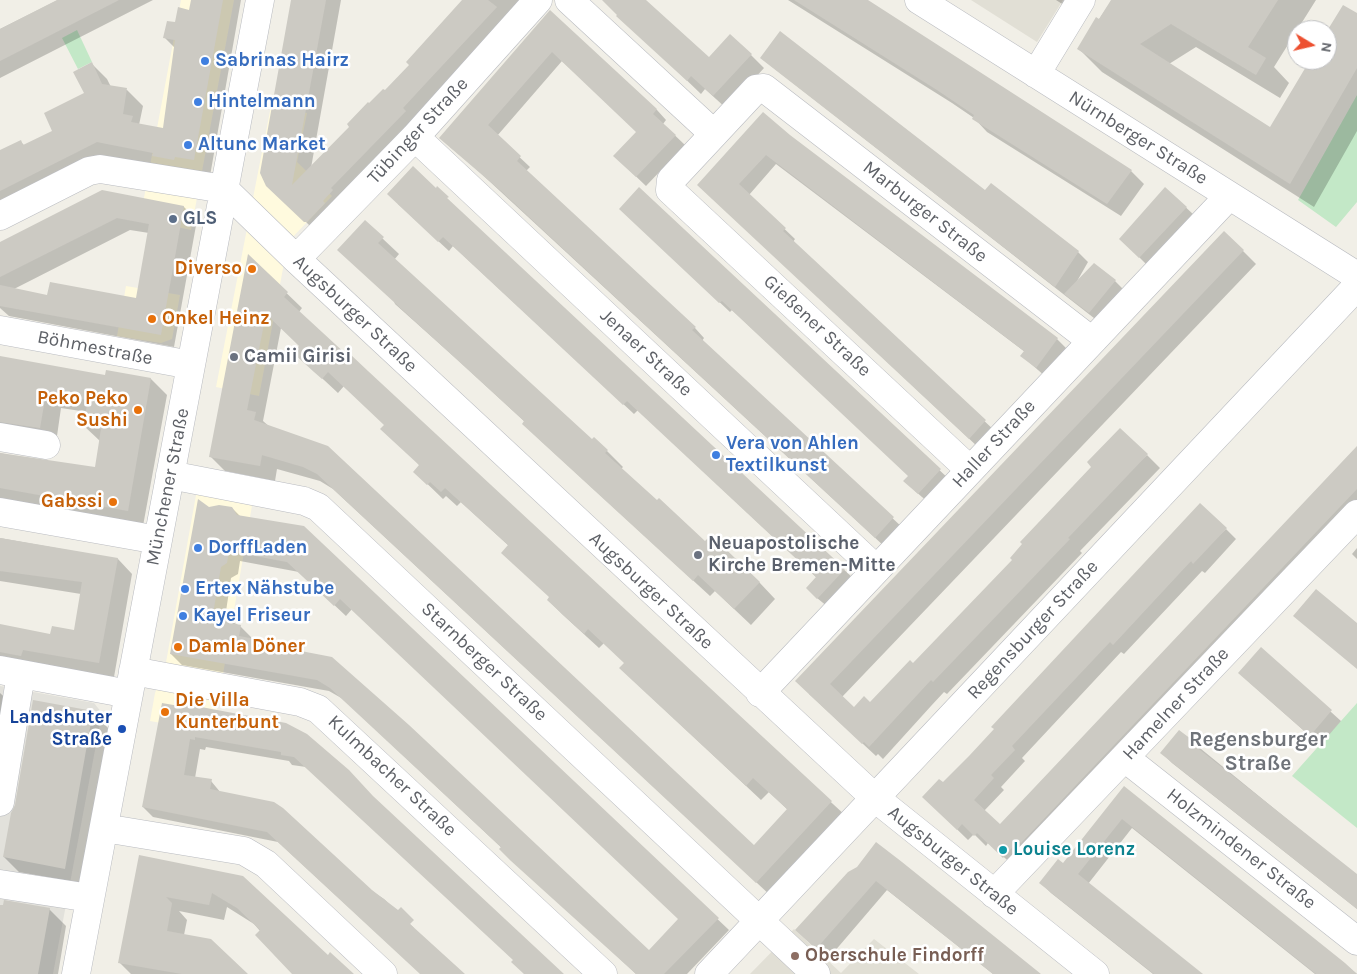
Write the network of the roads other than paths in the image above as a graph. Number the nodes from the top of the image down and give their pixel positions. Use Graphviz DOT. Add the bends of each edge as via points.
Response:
graph roads {
  1 [pos="260,0"];
  2 [pos="538,0"];
  3 [pos="569,0"];
  4 [pos="919,0"];
  5 [pos="1081,0"];
  6 [pos="1036,74"];
  7 [pos="714,134"];
  8 [pos="415,137"];
  9 [pos="224,189"];
  10 [pos="1229,196"];
  11 [pos="0,216"];
  12 [pos="296,259"];
  13 [pos="1357,276"];
  14 [pos="1357,286"];
  15 [pos="0,330"];
  16 [pos="1092,341"];
  17 [pos="191,366"];
  18 [pos="0,437"];
  19 [pos="46,445"];
  20 [pos="970,470"];
  21 [pos="170,476"];
  22 [pos="0,512"];
  23 [pos="1357,514"];
  24 [pos="158,540"];
  25 [pos="876,569"];
  26 [pos="10,672"];
  27 [pos="131,682"];
  28 [pos="760,692"];
  29 [pos="1125,758"];
  30 [pos="875,798"];
  31 [pos="0,802"];
  32 [pos="104,828"];
  33 [pos="0,884"];
  34 [pos="994,894"];
  35 [pos="90,898"];
  36 [pos="759,921"];
  37 [pos="1357,941"];
  38 [pos="76,974"];
  39 [pos="383,974"];
  40 [pos="603,974"];
  41 [pos="709,974"];
  42 [pos="816,974"];
  43 [pos="1095,974"];
  1 -- 9 [label="street, Münchener Straße"];
  2 -- 8 [label="street, Tübinger Straße"];
  3 -- 7 [label="street"];
  4 -- 6 [label="street, Nürnberger Straße"];
  5 -- 6 [label="street"];
  6 -- 10 [label="street, Nürnberger Straße"];
  7 -- 16 [label="street, Marburger Straße" via="756,89 764,88"];
  7 -- 20 [label="street, Gießener Straße" via="671,180 670,190"];
  8 -- 12 [label="street, Tübinger Straße"];
  8 -- 25 [label="street, Jenaer Straße"];
  9 -- 11 [label="street" via="100,169 89,171"];
  9 -- 12 [label="street, Augsburger Straße"];
  9 -- 17 [label="street, Münchener Straße"];
  10 -- 13 [label="street, Nürnberger Straße"];
  10 -- 16 [label="street, Haller Straße"];
  12 -- 28 [label="street, Augsburger Straße"];
  14 -- 30 [label="street, Regensburger Straße"];
  15 -- 17 [label="street, Böhmestraße"];
  16 -- 20 [label="street, Haller Straße"];
  17 -- 21 [label="street, Münchener Straße"];
  18 -- 19 [label="street"];
  20 -- 25 [label="street, Haller Straße"];
  21 -- 24 [label="street, Münchener Straße"];
  21 -- 36 [label="street, Starnberger Straße" via="304,501 318,507"];
  22 -- 24 [label="street"];
  23 -- 29 [label="street, Hamelner Straße"];
  24 -- 27 [label="street, Münchener Straße"];
  25 -- 28 [label="street, Haller Straße"];
  26 -- 27 [label="street, Kulmbacher Straße"];
  26 -- 31 [label="street"];
  27 -- 32 [label="street, Münchener Straße"];
  27 -- 40 [label="street, Kulmbacher Straße" via="300,702 318,709"];
  28 -- 30 [label="street, Augsburger Straße"];
  29 -- 34 [label="street, Hamelner Straße"];
  29 -- 37 [label="street, Holzmindener Straße"];
  30 -- 34 [label="street, Augsburger Straße"];
  30 -- 36 [label="street, Regensburger Straße"];
  32 -- 35 [label="street, Münchener Straße"];
  32 -- 39 [label="street" via="244,851 266,864"];
  33 -- 35 [label="street"];
  34 -- 43 [label="street, Augsburger Straße"];
  35 -- 38 [label="street, Münchener Straße"];
  36 -- 41 [label="street, Regensburger Straße"];
  36 -- 42 [label="street, Starnberger Straße"];
}
